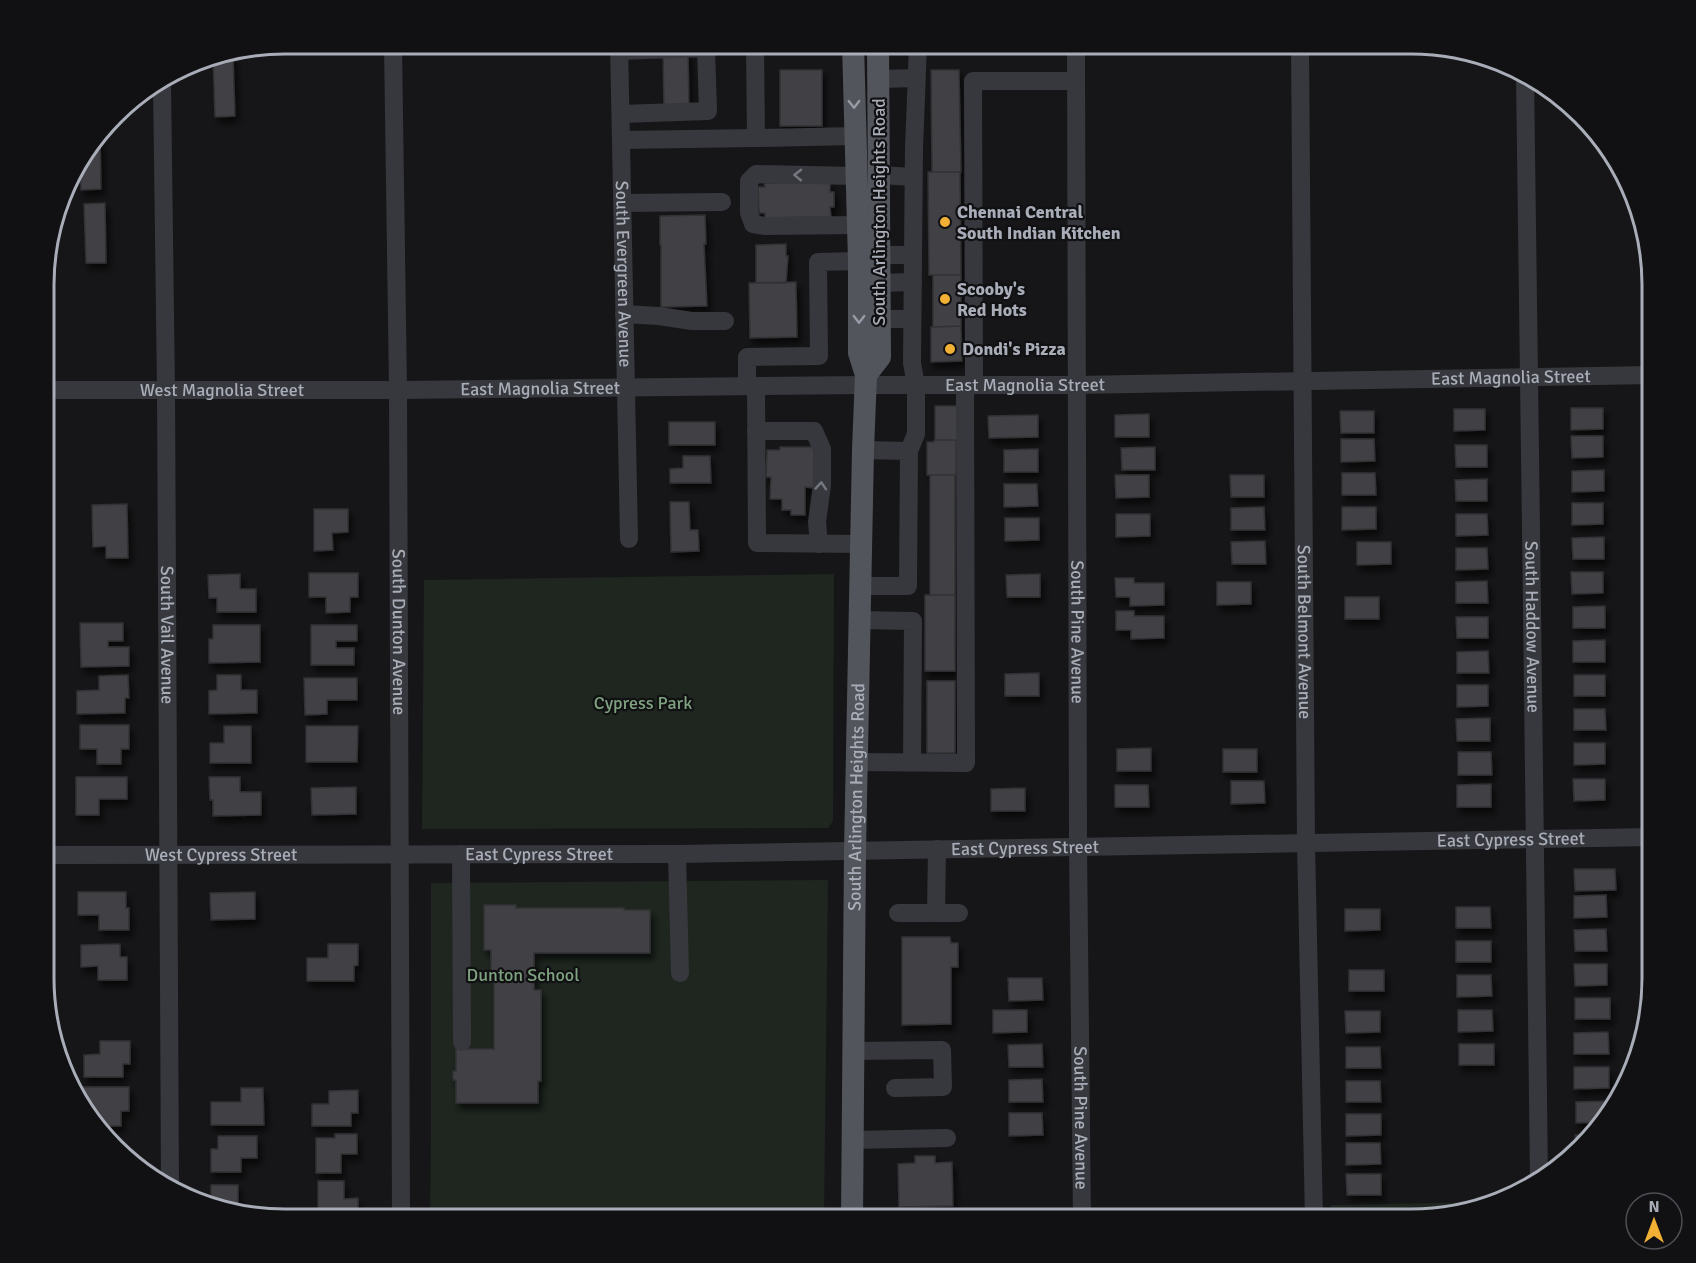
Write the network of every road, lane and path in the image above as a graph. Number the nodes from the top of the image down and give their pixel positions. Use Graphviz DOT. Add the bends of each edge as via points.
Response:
graph roads {
  1 [pos="393,54"];
  2 [pos="619,54"];
  3 [pos="706,54"];
  4 [pos="755,54"];
  5 [pos="853,54"];
  6 [pos="878,54"];
  7 [pos="917,54"];
  8 [pos="1076,54"];
  9 [pos="1300,54"];
  10 [pos="916,78"];
  11 [pos="879,79"];
  12 [pos="1075,81"];
  13 [pos="1525,85"];
  14 [pos="162,90"];
  15 [pos="621,114"];
  16 [pos="855,136"];
  17 [pos="756,138"];
  18 [pos="621,140"];
  19 [pos="880,175"];
  20 [pos="856,176"];
  21 [pos="914,177"];
  22 [pos="722,202"];
  23 [pos="623,203"];
  24 [pos="858,225"];
  25 [pos="913,255"];
  26 [pos="869,258"];
  27 [pos="913,282"];
  28 [pos="879,284"];
  29 [pos="624,314"];
  30 [pos="880,319"];
  31 [pos="912,319"];
  32 [pos="725,321"];
  33 [pos="1642,375"];
  34 [pos="1528,377"];
  35 [pos="866,380"];
  36 [pos="1301,381"];
  37 [pos="916,385"];
  38 [pos="970,385"];
  39 [pos="1076,385"];
  40 [pos="751,386"];
  41 [pos="626,388"];
  42 [pos="54,390"];
  43 [pos="166,390"];
  44 [pos="398,390"];
  45 [pos="756,430"];
  46 [pos="863,450"];
  47 [pos="909,451"];
  48 [pos="629,539"];
  49 [pos="819,544"];
  50 [pos="861,544"];
  51 [pos="860,586"];
  52 [pos="860,620"];
  53 [pos="857,762"];
  54 [pos="912,762"];
  55 [pos="1642,837"];
  56 [pos="1536,839"];
  57 [pos="1306,843"];
  58 [pos="1078,847"];
  59 [pos="937,849"];
  60 [pos="855,851"];
  61 [pos="398,854"];
  62 [pos="461,854"];
  63 [pos="676,854"];
  64 [pos="54,855"];
  65 [pos="169,855"];
  66 [pos="898,913"];
  67 [pos="936,913"];
  68 [pos="959,913"];
  69 [pos="680,973"];
  70 [pos="462,1042"];
  71 [pos="853,1051"];
  72 [pos="895,1088"];
  73 [pos="947,1138"];
  74 [pos="852,1140"];
  75 [pos="1539,1170"];
  76 [pos="170,1178"];
  77 [pos="401,1209"];
  78 [pos="852,1209"];
  79 [pos="1082,1209"];
  80 [pos="1314,1209"];
  1 -- 44 [label="street, South Dunton Avenue"];
  2 -- 15 [label="street, South Evergreen Avenue"];
  3 -- 15 [label="street" via="708,111"];
  4 -- 17 [label="street"];
  5 -- 16 [label="main road, South Arlington Heights Road, one-way"];
  6 -- 11 [label="main road, South Arlington Heights Road"];
  7 -- 10 [label="street"];
  8 -- 12 [label="street, South Pine Avenue"];
  9 -- 36 [label="street, South Belmont Avenue"];
  10 -- 11 [label="street"];
  10 -- 21 [label="street"];
  11 -- 19 [label="main road, South Arlington Heights Road"];
  12 -- 38 [label="street" via="973,81"];
  12 -- 39 [label="street, South Pine Avenue"];
  13 -- 34 [label="street, South Haddow Avenue"];
  14 -- 43 [label="street, South Vail Avenue"];
  15 -- 18 [label="street, South Evergreen Avenue"];
  16 -- 17 [label="street"];
  16 -- 20 [label="main road, South Arlington Heights Road"];
  17 -- 18 [label="street"];
  18 -- 23 [label="street, South Evergreen Avenue"];
  19 -- 21 [label="street"];
  19 -- 26 [label="main road, South Arlington Heights Road"];
  20 -- 24 [label="main road, South Arlington Heights Road"];
  20 -- 24 [label="street, one-way" via="756,174 749,181 749,213 753,224 765,226"];
  21 -- 25 [label="street"];
  22 -- 23 [label="street"];
  23 -- 29 [label="street, South Evergreen Avenue"];
  24 -- 26 [label="main road, South Arlington Heights Road"];
  25 -- 26 [label="street"];
  25 -- 27 [label="street"];
  26 -- 28 [label="main road, South Arlington Heights Road"];
  26 -- 35 [label="main road, South Arlington Heights Road, one-way" via="859,353"];
  26 -- 40 [label="street" via="818,262 819,356 747,357"];
  27 -- 28 [label="street"];
  27 -- 31 [label="street"];
  28 -- 30 [label="main road, South Arlington Heights Road"];
  29 -- 32 [label="street"];
  29 -- 41 [label="street, South Evergreen Avenue"];
  30 -- 31 [label="street"];
  30 -- 35 [label="main road, South Arlington Heights Road" via="880,357"];
  31 -- 37 [label="street"];
  33 -- 34 [label="street, East Magnolia Street"];
  34 -- 36 [label="street, East Magnolia Street"];
  34 -- 56 [label="street, South Haddow Avenue"];
  35 -- 37 [label="street, East Magnolia Street"];
  35 -- 40 [label="street, East Magnolia Street"];
  35 -- 46 [label="main road, South Arlington Heights Road"];
  36 -- 39 [label="street, East Magnolia Street"];
  36 -- 57 [label="street, South Belmont Avenue"];
  37 -- 38 [label="street, East Magnolia Street"];
  37 -- 47 [label="street" via="916,434"];
  38 -- 39 [label="street, East Magnolia Street"];
  38 -- 54 [label="street" via="966,763"];
  39 -- 58 [label="street, South Pine Avenue"];
  40 -- 41 [label="street, East Magnolia Street"];
  40 -- 45 [label="street"];
  41 -- 44 [label="street, East Magnolia Street"];
  41 -- 48 [label="street, South Evergreen Avenue"];
  42 -- 43 [label="street, West Magnolia Street"];
  43 -- 44 [label="street, West Magnolia Street"];
  43 -- 65 [label="street, South Vail Avenue"];
  44 -- 61 [label="street, South Dunton Avenue"];
  49 -- 45 [label="street, one-way" via="816,522 822,448 814,431"];
  45 -- 49 [label="street" via="757,543"];
  46 -- 47 [label="street"];
  46 -- 50 [label="main road, South Arlington Heights Road"];
  47 -- 51 [label="street" via="908,586"];
  49 -- 50 [label="street"];
  50 -- 51 [label="main road, South Arlington Heights Road"];
  51 -- 52 [label="main road, South Arlington Heights Road"];
  52 -- 53 [label="main road, South Arlington Heights Road"];
  52 -- 54 [label="street" via="913,621"];
  53 -- 54 [label="street"];
  53 -- 60 [label="main road, South Arlington Heights Road"];
  55 -- 56 [label="street, East Cypress Street"];
  56 -- 57 [label="street, East Cypress Street"];
  56 -- 75 [label="street, South Haddow Avenue"];
  57 -- 58 [label="street, East Cypress Street"];
  57 -- 80 [label="street, South Belmont Avenue"];
  58 -- 59 [label="street, East Cypress Street"];
  58 -- 79 [label="street, South Pine Avenue"];
  59 -- 60 [label="street, East Cypress Street"];
  59 -- 67 [label="street"];
  60 -- 63 [label="street, East Cypress Street"];
  60 -- 71 [label="main road, South Arlington Heights Road"];
  61 -- 62 [label="street, East Cypress Street"];
  61 -- 65 [label="street, West Cypress Street"];
  61 -- 77 [label="street, South Dunton Avenue"];
  62 -- 63 [label="street, East Cypress Street"];
  62 -- 70 [label="street"];
  63 -- 69 [label="street"];
  64 -- 65 [label="street, West Cypress Street"];
  65 -- 76 [label="street, South Vail Avenue"];
  66 -- 67 [label="street"];
  67 -- 68 [label="street"];
  71 -- 72 [label="street" via="942,1050 943,1087"];
  71 -- 74 [label="main road, South Arlington Heights Road"];
  73 -- 74 [label="street"];
  74 -- 78 [label="main road, South Arlington Heights Road"];
}
